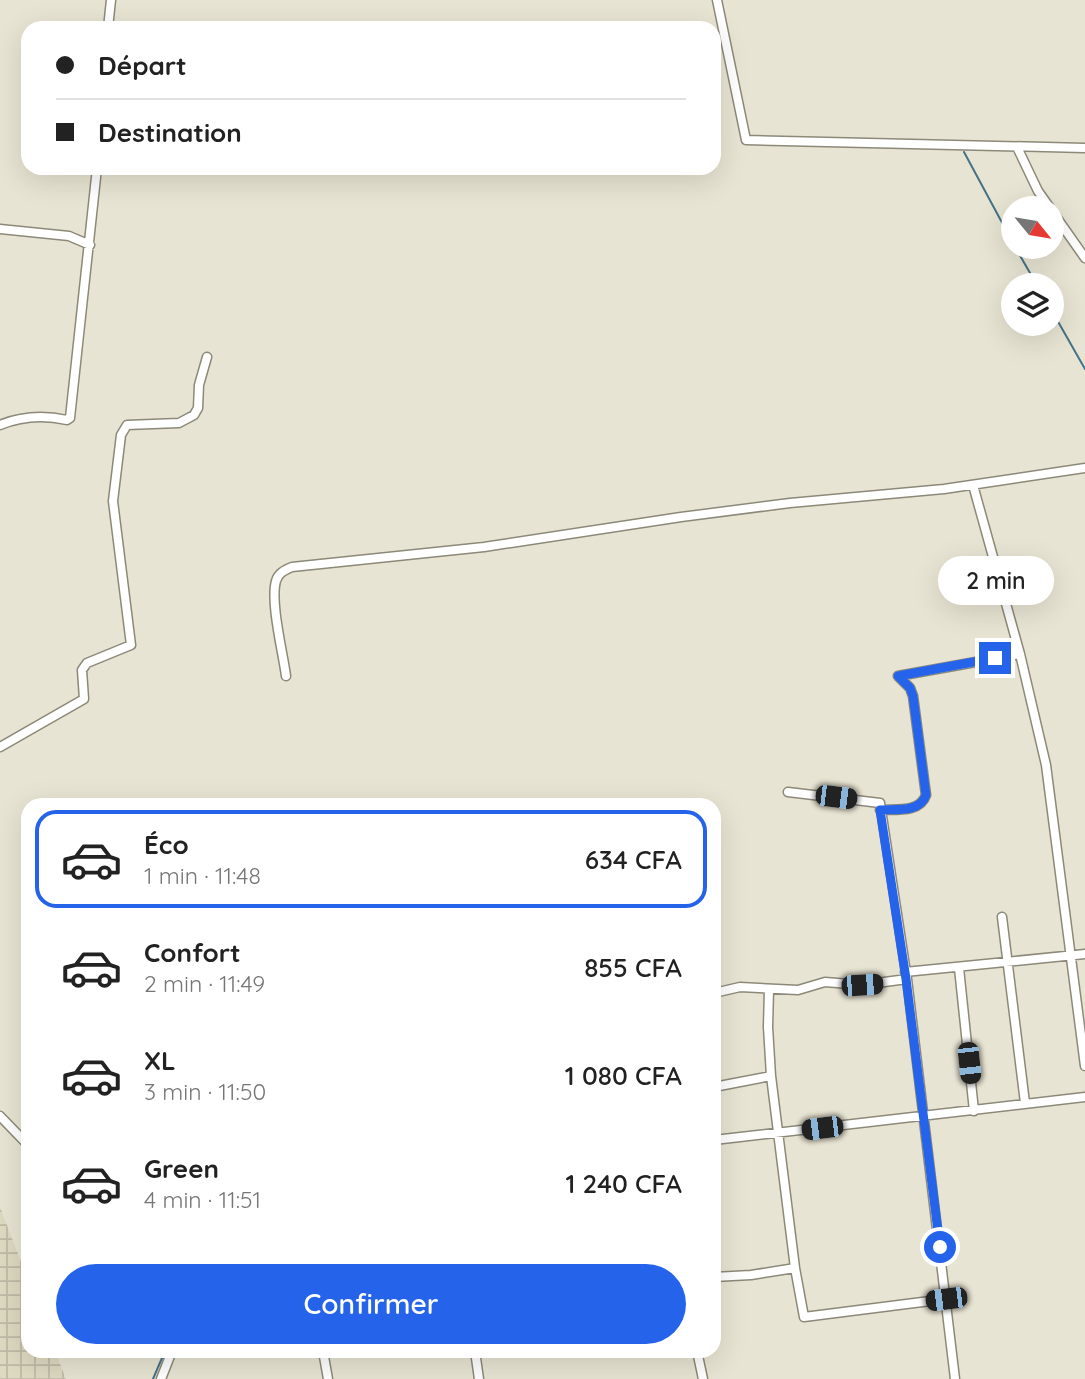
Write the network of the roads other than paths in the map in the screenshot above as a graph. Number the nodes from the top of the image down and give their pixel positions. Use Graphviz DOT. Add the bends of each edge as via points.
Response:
graph roads {
  1 [pos="111,0"];
  2 [pos="717,0"];
  3 [pos="109,21"];
  4 [pos="1017,147"];
  5 [pos="1085,148"];
  6 [pos="96,175"];
  7 [pos="1042,196"];
  8 [pos="1064,228"];
  9 [pos="0,229"];
  10 [pos="90,245"];
  11 [pos="1085,258"];
  12 [pos="206,357"];
  13 [pos="0,425"];
  14 [pos="1085,468"];
  15 [pos="973,485"];
  16 [pos="1020,654"];
  17 [pos="286,676"];
  18 [pos="0,747"];
  19 [pos="789,792"];
  20 [pos="880,810"];
  21 [pos="1002,917"];
  22 [pos="1085,954"];
  23 [pos="1072,956"];
  24 [pos="1009,963"];
  25 [pos="959,968"];
  26 [pos="906,976"];
  27 [pos="769,989"];
  28 [pos="721,991"];
  29 [pos="1085,1066"];
  30 [pos="771,1076"];
  31 [pos="721,1086"];
  32 [pos="1085,1097"];
  33 [pos="1025,1103"];
  34 [pos="974,1111"];
  35 [pos="0,1116"];
  36 [pos="923,1116"];
  37 [pos="779,1133"];
  38 [pos="21,1138"];
  39 [pos="721,1139"];
  40 [pos="795,1268"];
  41 [pos="721,1277"];
  42 [pos="946,1299"];
  43 [pos="169,1358"];
  44 [pos="324,1358"];
  45 [pos="476,1358"];
  46 [pos="698,1358"];
  47 [pos="161,1379"];
  48 [pos="328,1379"];
  49 [pos="479,1379"];
  50 [pos="703,1379"];
  51 [pos="955,1379"];
  1 -- 3 [label="street"];
  2 -- 4 [label="street" via="746,140"];
  4 -- 5 [label="street"];
  4 -- 7 [label="street"];
  6 -- 10 [label="street"];
  8 -- 11 [label="street"];
  9 -- 10 [label="street" via="69,236"];
  10 -- 13 [label="street" via="70,418 18,417"];
  12 -- 18 [label="street" via="194,415 179,423 127,425 121,435 113,501 131,645 87,663 82,670 84,699"];
  14 -- 15 [label="street"];
  15 -- 16 [label="street"];
  15 -- 17 [label="street" via="292,567 279,575 275,584"];
  16 -- 20 [label="street" via="898,676 913,696 926,795 916,808"];
  16 -- 23 [label="street" via="1046,765"];
  19 -- 20 [label="street" via="880,803"];
  20 -- 26 [label="street"];
  21 -- 24 [label="street"];
  22 -- 23 [label="street"];
  23 -- 24 [label="street"];
  23 -- 29 [label="street"];
  24 -- 25 [label="street"];
  24 -- 33 [label="street"];
  25 -- 26 [label="street"];
  25 -- 34 [label="street"];
  26 -- 27 [label="street" via="862,985 825,982 798,990"];
  26 -- 36 [label="street"];
  27 -- 28 [label="street"];
  27 -- 30 [label="street"];
  30 -- 31 [label="street"];
  30 -- 37 [label="street"];
  32 -- 33 [label="street"];
  33 -- 34 [label="street"];
  34 -- 36 [label="street"];
  35 -- 38 [label="street"];
  36 -- 37 [label="street"];
  36 -- 42 [label="street"];
  37 -- 39 [label="street"];
  37 -- 40 [label="street"];
  40 -- 41 [label="street"];
  40 -- 42 [label="street" via="804,1317"];
  42 -- 51 [label="street"];
  43 -- 47 [label="street"];
  44 -- 48 [label="street"];
  45 -- 49 [label="street"];
  46 -- 50 [label="street"];
}
